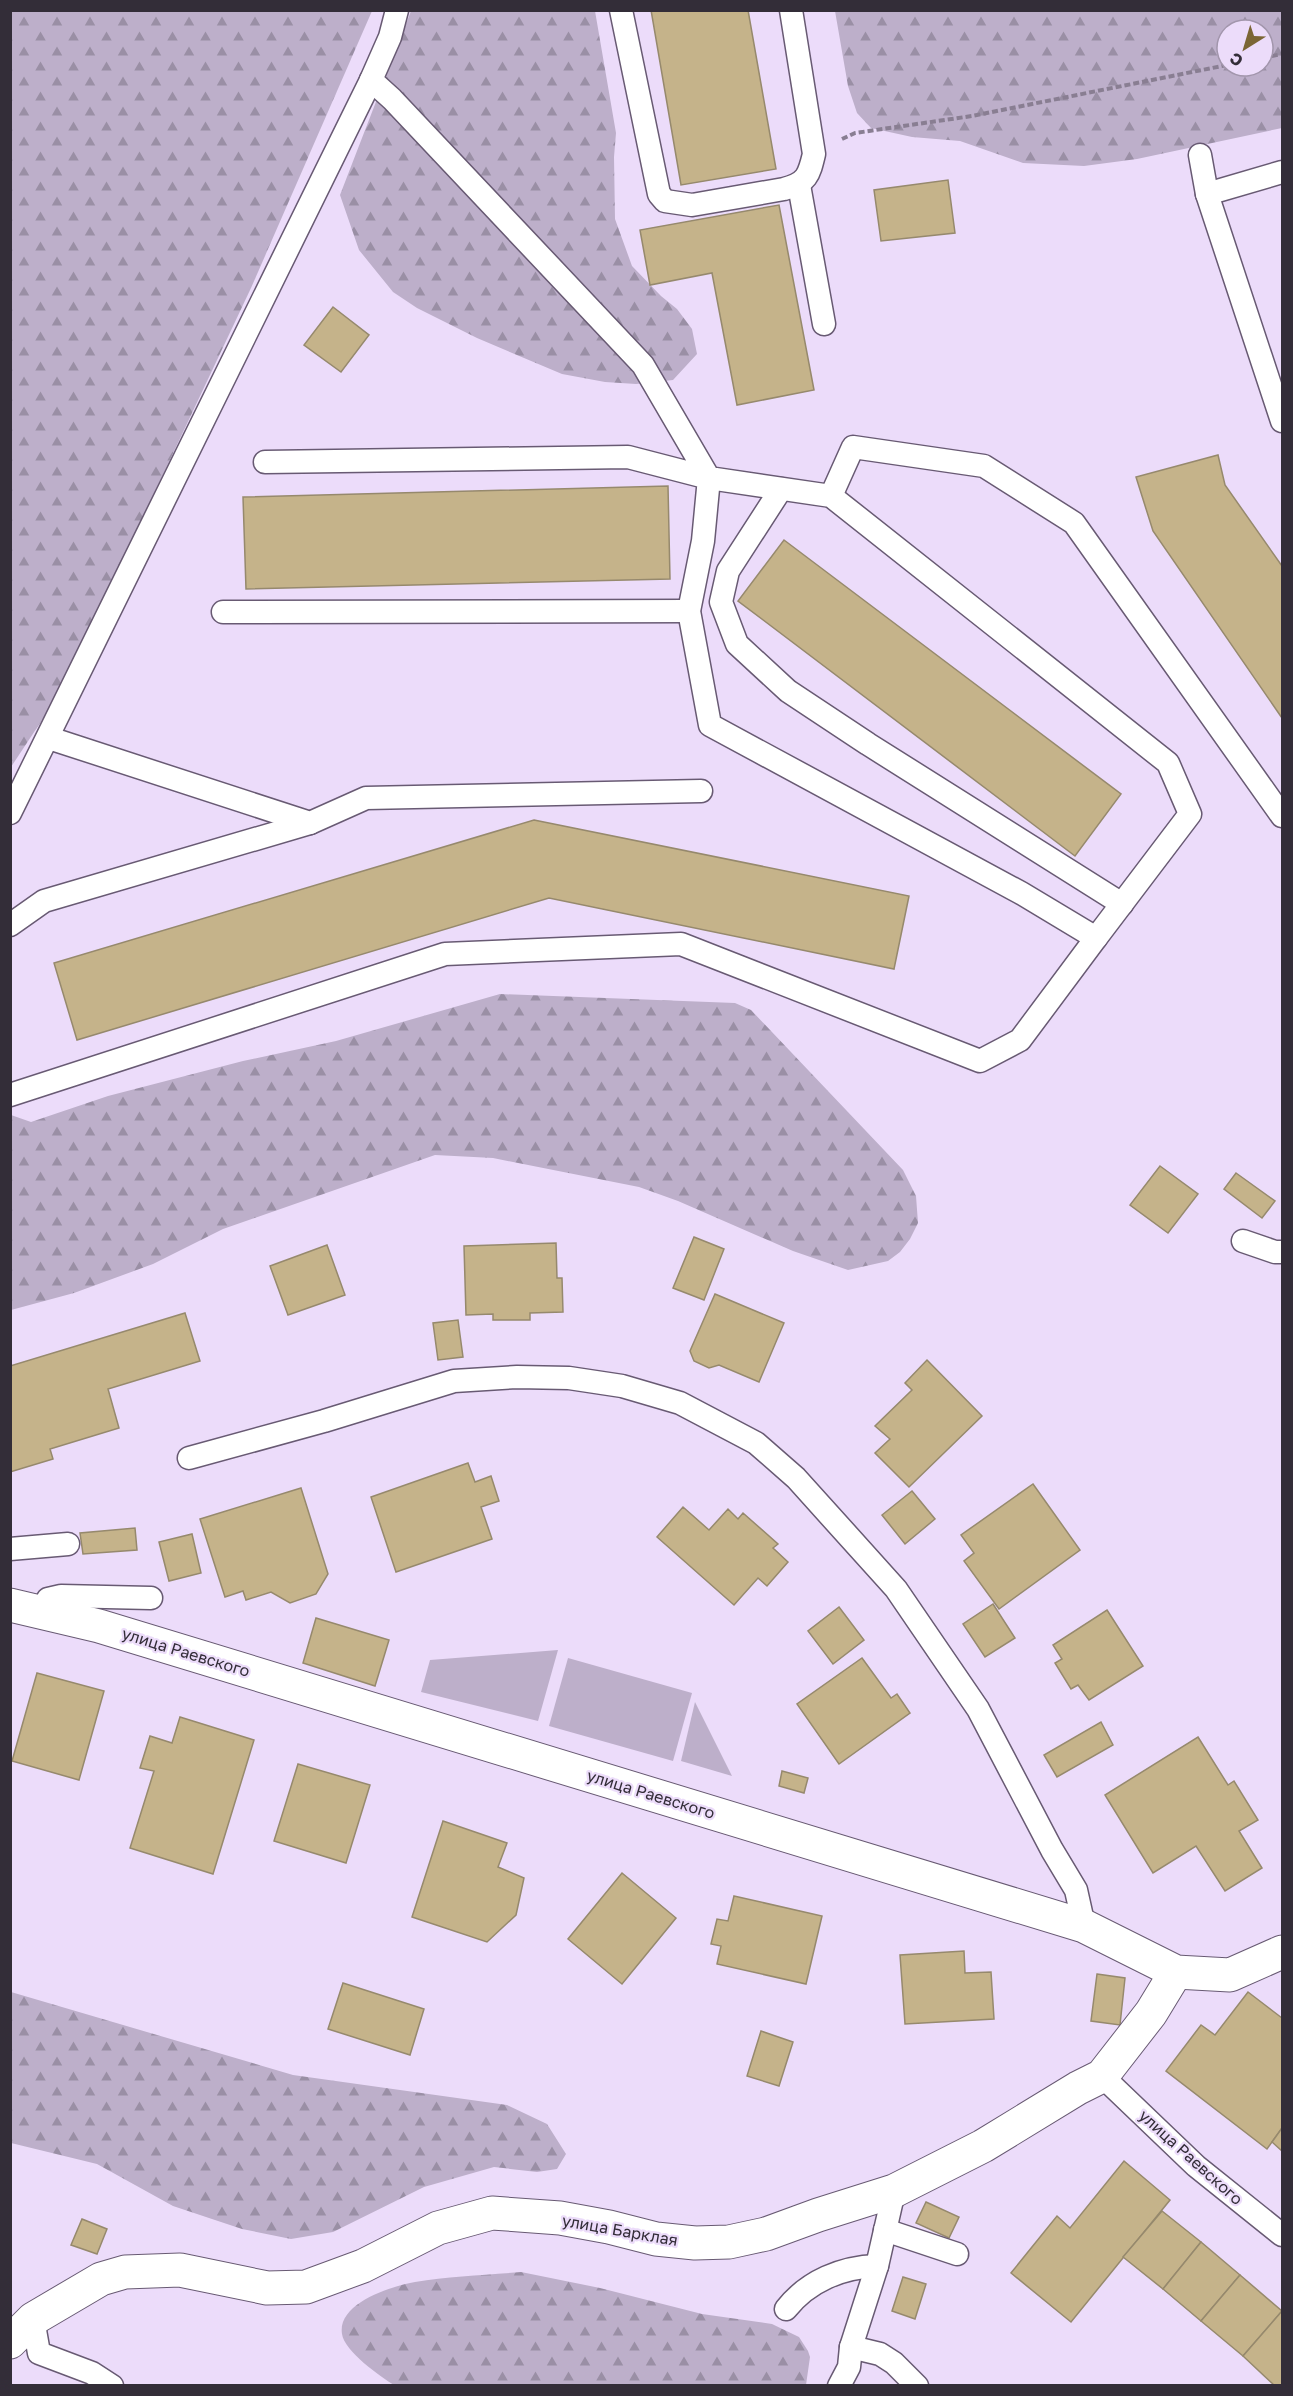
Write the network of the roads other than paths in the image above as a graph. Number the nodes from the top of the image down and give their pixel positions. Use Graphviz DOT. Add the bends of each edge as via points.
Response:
graph roads {
  1 [pos="398,10"];
  2 [pos="621,10"];
  3 [pos="791,10"];
  4 [pos="371,80"];
  5 [pos="1200,154"];
  6 [pos="1282,172"];
  7 [pos="799,185"];
  8 [pos="1208,195"];
  9 [pos="824,324"];
  10 [pos="1282,421"];
  11 [pos="265,462"];
  12 [pos="709,478"];
  13 [pos="781,489"];
  14 [pos="831,496"];
  15 [pos="689,611"];
  16 [pos="223,612"];
  17 [pos="49,738"];
  18 [pos="701,791"];
  19 [pos="10,813"];
  20 [pos="1282,816"];
  21 [pos="310,823"];
  22 [pos="1122,904"];
  23 [pos="10,925"];
  24 [pos="1096,938"];
  25 [pos="10,1095"];
  26 [pos="1243,1241"];
  27 [pos="1282,1252"];
  28 [pos="189,1458"];
  29 [pos="68,1544"];
  30 [pos="10,1549"];
  31 [pos="151,1598"];
  32 [pos="26,1608"];
  33 [pos="1084,1926"];
  34 [pos="1282,1952"];
  35 [pos="1176,1972"];
  36 [pos="1102,2076"];
  37 [pos="894,2191"];
  38 [pos="885,2230"];
  39 [pos="1282,2235"];
  40 [pos="957,2254"];
  41 [pos="877,2266"];
  42 [pos="786,2309"];
  43 [pos="22,2330"];
  44 [pos="851,2347"];
  45 [pos="112,2385"];
  46 [pos="839,2385"];
  47 [pos="917,2385"];
  1 -- 4 [label="lane"];
  2 -- 7 [label="lane" via="659,194 665,201 692,205"];
  3 -- 7 [label="lane" via="814,153 809,174"];
  4 -- 12 [label="lane" via="643,364"];
  4 -- 17 [label="lane"];
  5 -- 8 [label="lane"];
  6 -- 8 [label="lane"];
  7 -- 9 [label="lane"];
  8 -- 10 [label="lane"];
  11 -- 12 [label="lane" via="628,457"];
  12 -- 13 [label="lane"];
  12 -- 15 [label="lane" via="703,540"];
  13 -- 14 [label="lane"];
  13 -- 22 [label="lane" via="728,571 721,602 737,644 788,691"];
  14 -- 20 [label="lane" via="853,447 984,466 1074,523"];
  14 -- 22 [label="lane" via="1168,763 1190,814"];
  15 -- 16 [label="lane"];
  15 -- 24 [label="lane" via="710,726 1021,893"];
  17 -- 19 [label="lane"];
  17 -- 21 [label="lane"];
  18 -- 21 [label="lane" via="366,798"];
  21 -- 23 [label="lane" via="44,901"];
  22 -- 24 [label="lane"];
  24 -- 25 [label="lane" via="1020,1040 980,1061 681,944 445,954"];
  26 -- 27 [label="lane"];
  28 -- 33 [label="lane" via="324,1422 454,1381 569,1378 622,1386 680,1403 756,1443 796,1478 896,1589 978,1708 1076,1890"];
  29 -- 30 [label="lane"];
  31 -- 32 [label="lane" via="61,1596"];
  32 -- 33 [label="street, улица Раевского" via="99,1626"];
  33 -- 35 [label="street, улица Раевского"];
  34 -- 35 [label="street, улица Раевского" via="1230,1975"];
  35 -- 36 [label="street, улица Барклая" via="1151,2013"];
  36 -- 37 [label="street, улица Барклая" via="983,2146"];
  36 -- 39 [label="lane, улица Раевского" via="1197,2166"];
  37 -- 38 [label="lane"];
  37 -- 43 [label="street, улица Барклая" via="766,2234 729,2242 657,2239 560,2218 492,2213 438,2228 363,2266 306,2287 267,2288 180,2270 125,2272 101,2279"];
  38 -- 40 [label="lane"];
  38 -- 41 [label="lane"];
  41 -- 42 [label="lane" via="828,2276 800,2293"];
  41 -- 44 [label="lane"];
  43 -- 45 [label="lane" via="39,2354 92,2373"];
  44 -- 46 [label="lane" via="849,2367"];
  44 -- 47 [label="lane" via="880,2354"];
}
